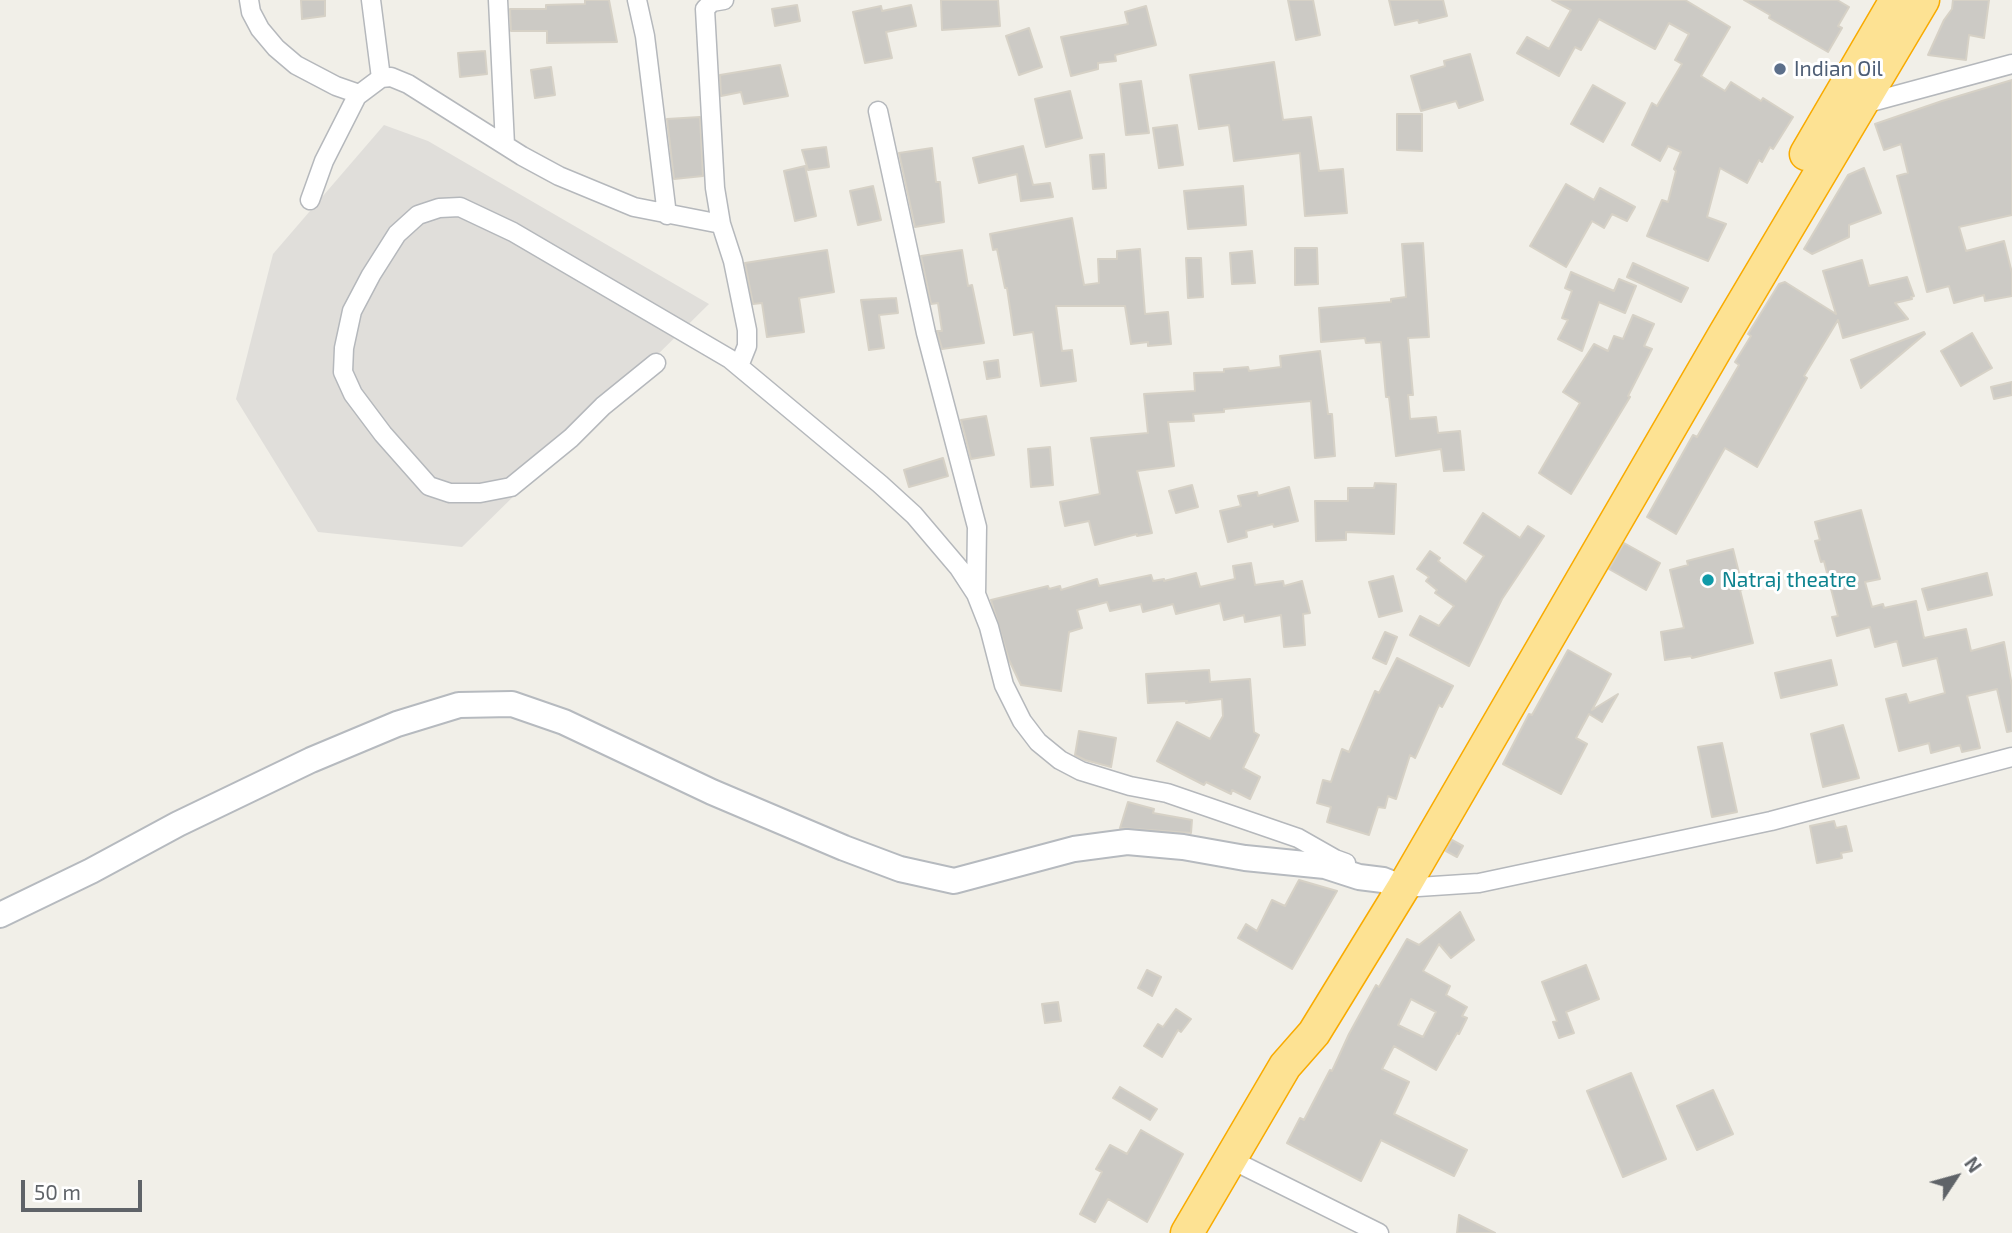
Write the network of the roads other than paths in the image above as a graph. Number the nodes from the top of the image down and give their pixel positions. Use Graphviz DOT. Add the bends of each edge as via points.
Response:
graph roads {
  1 [pos="249,0"];
  2 [pos="370,0"];
  3 [pos="498,0"];
  4 [pos="637,0"];
  5 [pos="724,0"];
  6 [pos="1896,0"];
  7 [pos="1923,0"];
  8 [pos="2012,64"];
  9 [pos="381,78"];
  10 [pos="359,94"];
  11 [pos="1847,106"];
  12 [pos="878,111"];
  13 [pos="505,145"];
  14 [pos="310,200"];
  15 [pos="667,215"];
  16 [pos="721,223"];
  17 [pos="656,363"];
  18 [pos="738,366"];
  19 [pos="976,594"];
  20 [pos="2012,757"];
  21 [pos="1390,881"];
  22 [pos="0,915"];
  23 [pos="1230,1159"];
  24 [pos="1186,1233"];
  25 [pos="1379,1233"];
  1 -- 10 [label="street" via="260,29 276,48 296,65"];
  2 -- 9 [label="street"];
  3 -- 13 [label="street"];
  4 -- 15 [label="street"];
  5 -- 16 [label="street" via="705,9"];
  6 -- 11 [label="highway"];
  7 -- 11 [label="highway"];
  8 -- 11 [label="street"];
  9 -- 10 [label="street"];
  9 -- 13 [label="street" via="398,79"];
  10 -- 14 [label="street" via="333,141"];
  11 -- 21 [label="highway" via="1613,489"];
  12 -- 19 [label="street" via="926,332 977,527"];
  13 -- 15 [label="street" via="586,188"];
  15 -- 16 [label="street"];
  16 -- 18 [label="street" via="747,330 747,346"];
  17 -- 18 [label="street" via="511,486 480,493 450,493 429,486 383,434 353,394 343,372 352,311 397,234 418,215 460,207 636,302"];
  18 -- 19 [label="street" via="914,515"];
  19 -- 21 [label="street" via="1004,685 1022,721 1060,760 1081,771 1167,793 1298,838"];
  20 -- 21 [label="street" via="1771,821 1479,883"];
  21 -- 22 [label="street" via="1325,866 1127,842 1074,849 954,881 900,869 844,848 564,722 512,704 459,705 397,724 311,760"];
  21 -- 23 [label="highway" via="1297,1026 1284,1066"];
  23 -- 24 [label="highway"];
  23 -- 25 [label="street"];
}
